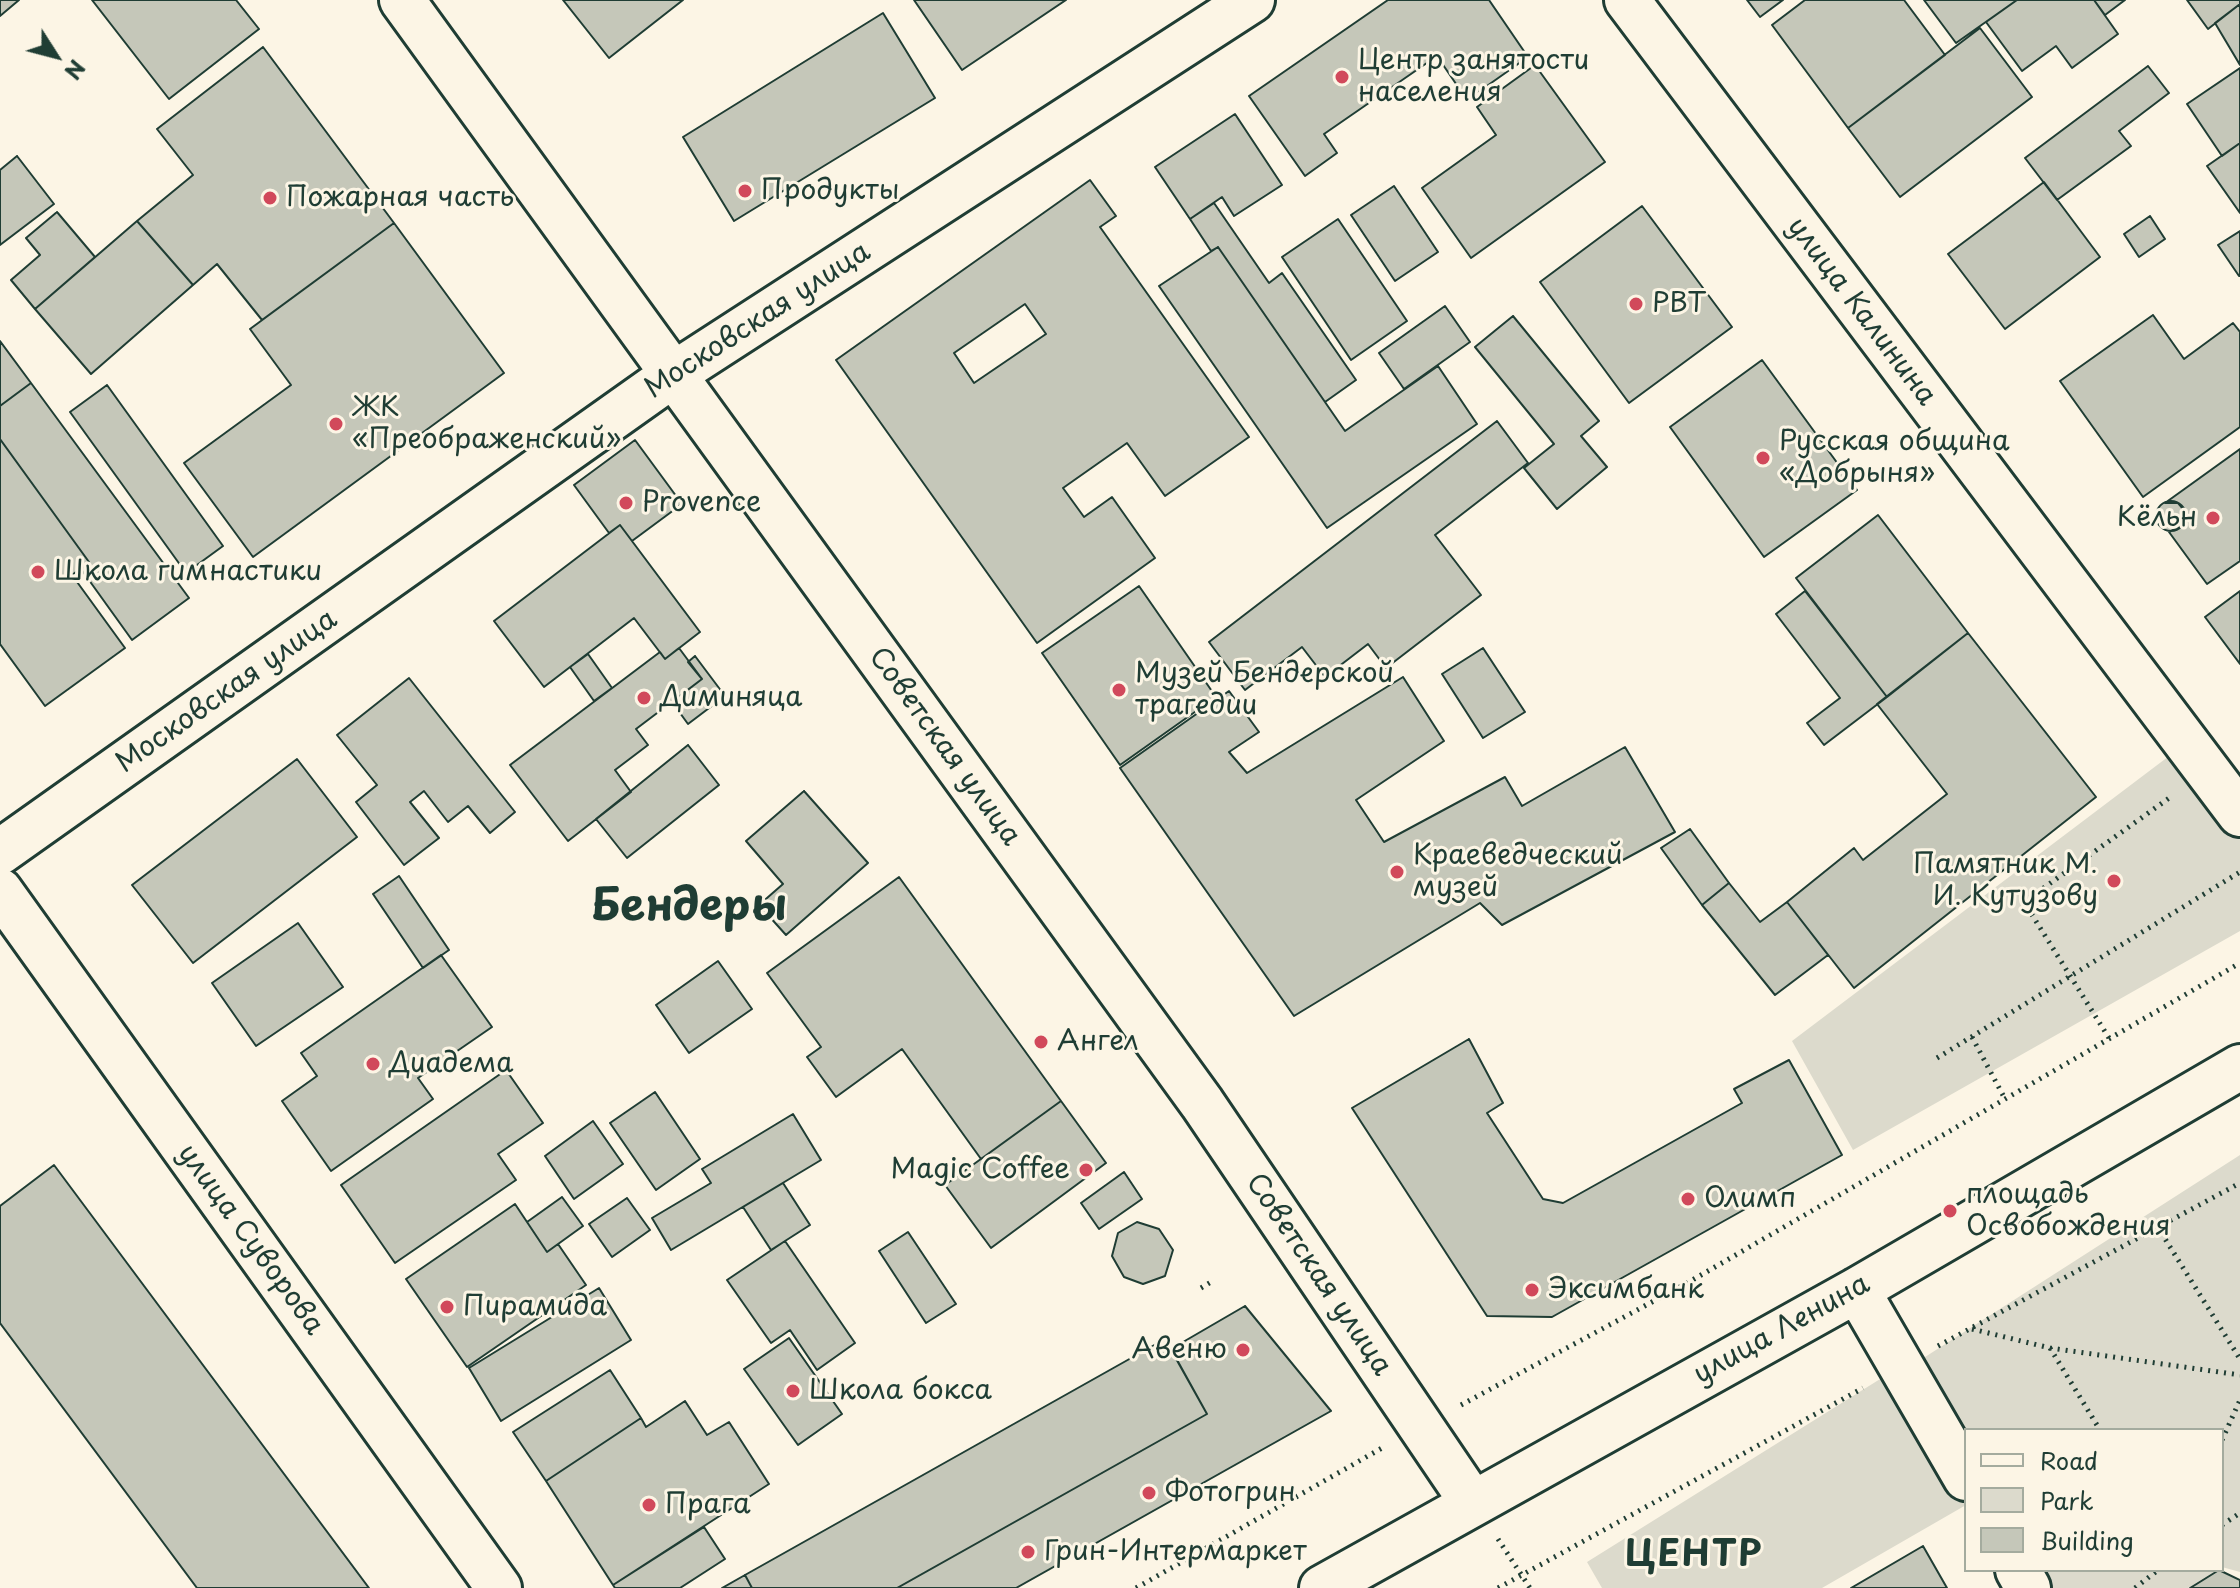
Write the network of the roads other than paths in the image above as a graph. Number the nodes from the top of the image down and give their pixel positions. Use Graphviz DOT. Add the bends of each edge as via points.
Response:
graph roads {
  1 [pos="402,0"];
  2 [pos="1252,0"];
  3 [pos="1627,0"];
  4 [pos="674,374"];
  5 [pos="2240,814"];
  6 [pos="0,852"];
  7 [pos="0,891"];
  8 [pos="2240,1067"];
  9 [pos="1857,1290"];
  10 [pos="1964,1475"];
  11 [pos="1472,1502"];
  12 [pos="499,1588"];
  13 [pos="1322,1588"];
  1 -- 4 [label="street, Советская улица"];
  2 -- 4 [label="street, Московская улица"];
  3 -- 5 [label="street, улица Калинина"];
  4 -- 6 [label="street, Московская улица"];
  4 -- 11 [label="street, Советская улица" via="1202,1103"];
  7 -- 12 [label="street, улица Суворова"];
  8 -- 9 [label="street, улица Ленина"];
  9 -- 10 [label="street"];
  9 -- 11 [label="street, улица Ленина"];
  11 -- 13 [label="street, улица Ленина"];
}
